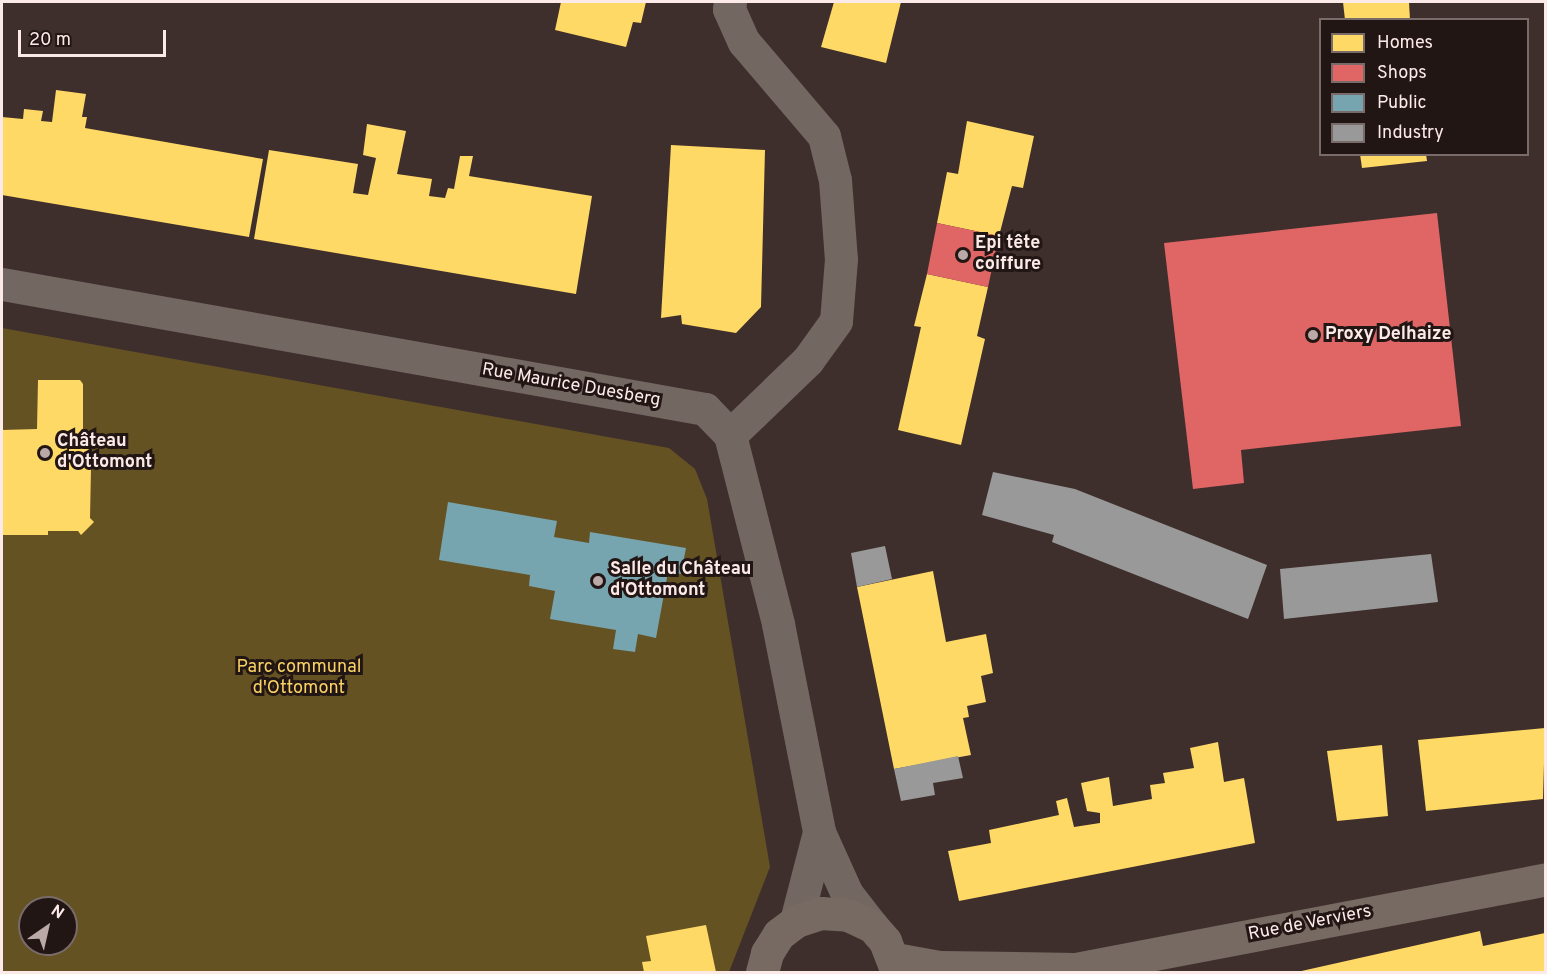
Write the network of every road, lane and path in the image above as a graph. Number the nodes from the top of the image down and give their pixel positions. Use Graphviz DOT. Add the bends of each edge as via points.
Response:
graph roads {
  1 [pos="730,2"];
  2 [pos="2,285"];
  3 [pos="730,435"];
  4 [pos="819,832"];
  5 [pos="1545,879"];
  6 [pos="796,921"];
  7 [pos="872,926"];
  8 [pos="896,966"];
  9 [pos="1068,970"];
  10 [pos="762,972"];
  1 -- 3 [label="street" via="729,9 744,42 824,136 835,180 841,260 836,321 808,360"];
  2 -- 3 [label="street, Rue Maurice Duesberg" via="705,410"];
  3 -- 4 [label="street" via="778,624"];
  4 -- 6 [label="street"];
  4 -- 7 [label="street" via="847,894"];
  5 -- 9 [label="street, Rue de Verviers"];
  6 -- 7 [label="street" via="821,913 848,915"];
  6 -- 10 [label="street" via="779,934 767,953"];
  7 -- 8 [label="street"];
  8 -- 9 [label="street, Rue de Verviers"];
}
